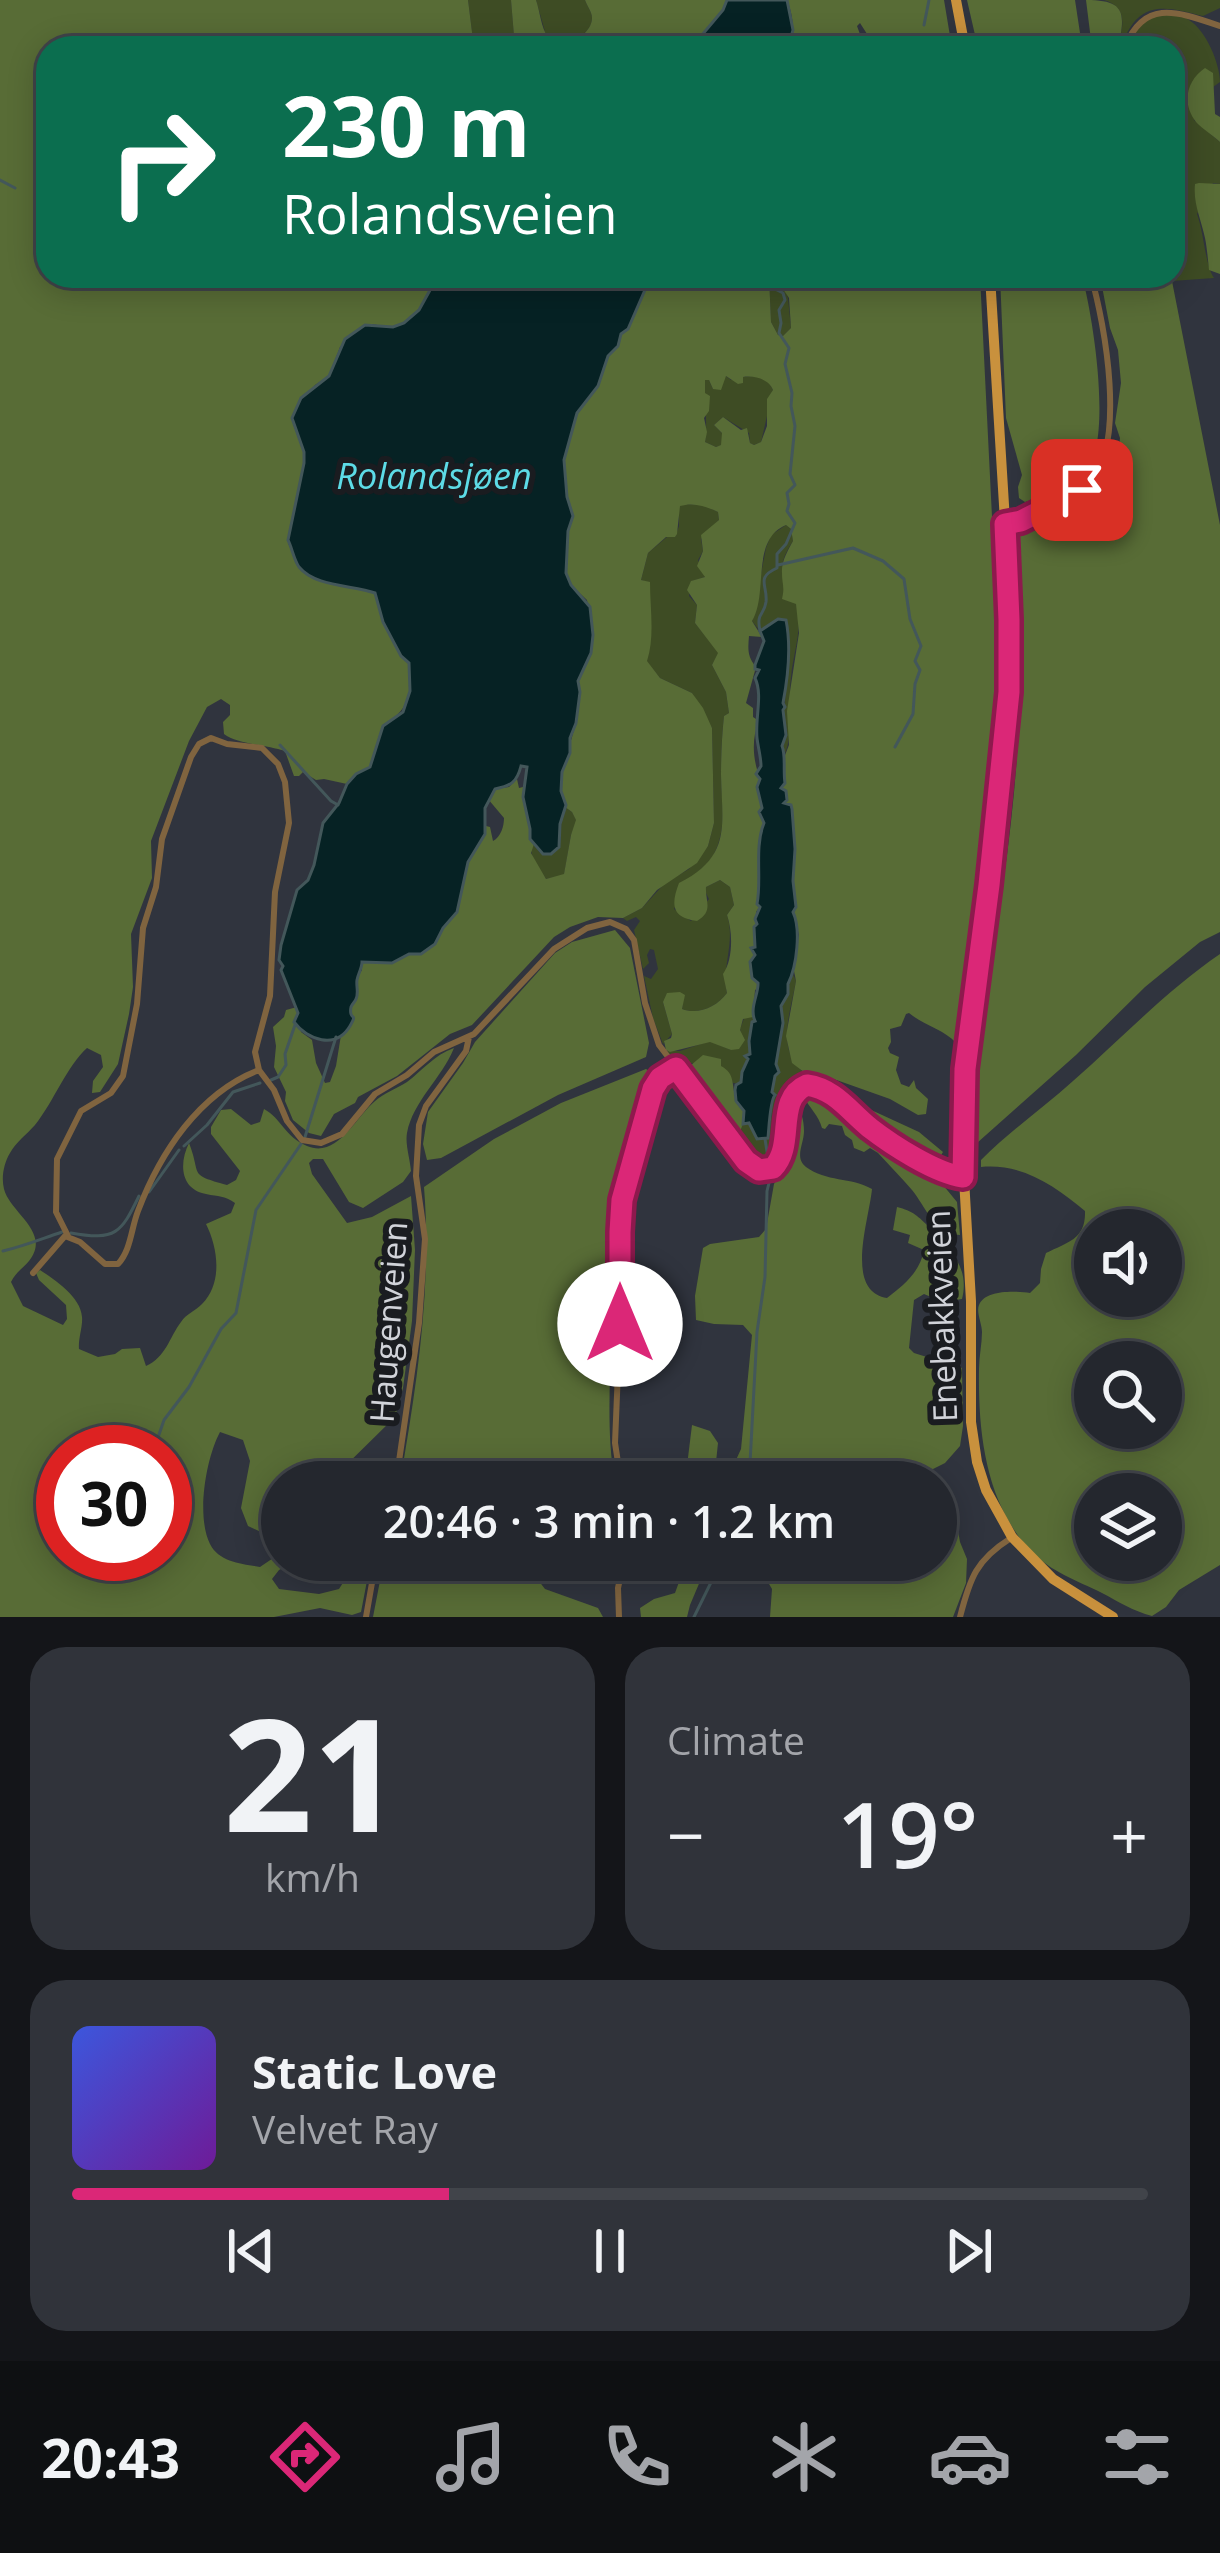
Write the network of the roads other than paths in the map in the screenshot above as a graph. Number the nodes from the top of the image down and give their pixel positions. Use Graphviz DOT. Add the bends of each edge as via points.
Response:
graph roads {
  1 [pos="956,0"];
  2 [pos="1220,26"];
  3 [pos="963,36"];
  4 [pos="1129,36"];
  5 [pos="991,288"];
  6 [pos="1093,288"];
  7 [pos="1005,520"];
  8 [pos="470,1036"];
  9 [pos="676,1068"];
  10 [pos="259,1070"];
  11 [pos="963,1177"];
  12 [pos="68,1236"];
  13 [pos="33,1273"];
  14 [pos="401,1461"];
  15 [pos="618,1461"];
  16 [pos="1012,1537"];
  17 [pos="372,1581"];
  18 [pos="620,1581"];
  19 [pos="366,1617"];
  20 [pos="619,1617"];
  21 [pos="960,1617"];
  22 [pos="1113,1617"];
  1 -- 3 [label="main road"];
  2 -- 4 [label="street" via="1153,8"];
  5 -- 7 [label="main road, Enebakkveien"];
  6 -- 7 [label="street" via="1107,362 1107,450 1082,490"];
  7 -- 11 [label="main road, Enebakkveien" via="1009,692 965,1069"];
  8 -- 9 [label="street" via="554,949 587,928 615,923 634,940 651,1025"];
  8 -- 10 [label="street" via="375,1094 347,1129 321,1143 293,1131"];
  8 -- 14 [label="street, Haugenveien" via="419,1125 424,1259"];
  9 -- 11 [label="street" via="759,1170 782,1158 790,1102 807,1085 833,1094 886,1139"];
  9 -- 15 [label="street" via="653,1089 622,1200"];
  10 -- 12 [label="street" via="222,1089 171,1145 123,1259 105,1264"];
  10 -- 12 [label="street" via="254,1052 270,996 287,790 266,750 211,738 191,757 162,839 123,1076 112,1093 81,1111 57,1159 56,1212"];
  11 -- 16 [label="main road, Enebakkveien" via="972,1435 986,1490"];
  12 -- 13 [label="street"];
  16 -- 21 [label="street" via="974,1571"];
  16 -- 22 [label="main road, Enebakkveien" via="1042,1571"];
  17 -- 19 [label="street"];
  18 -- 20 [label="street"];
}
